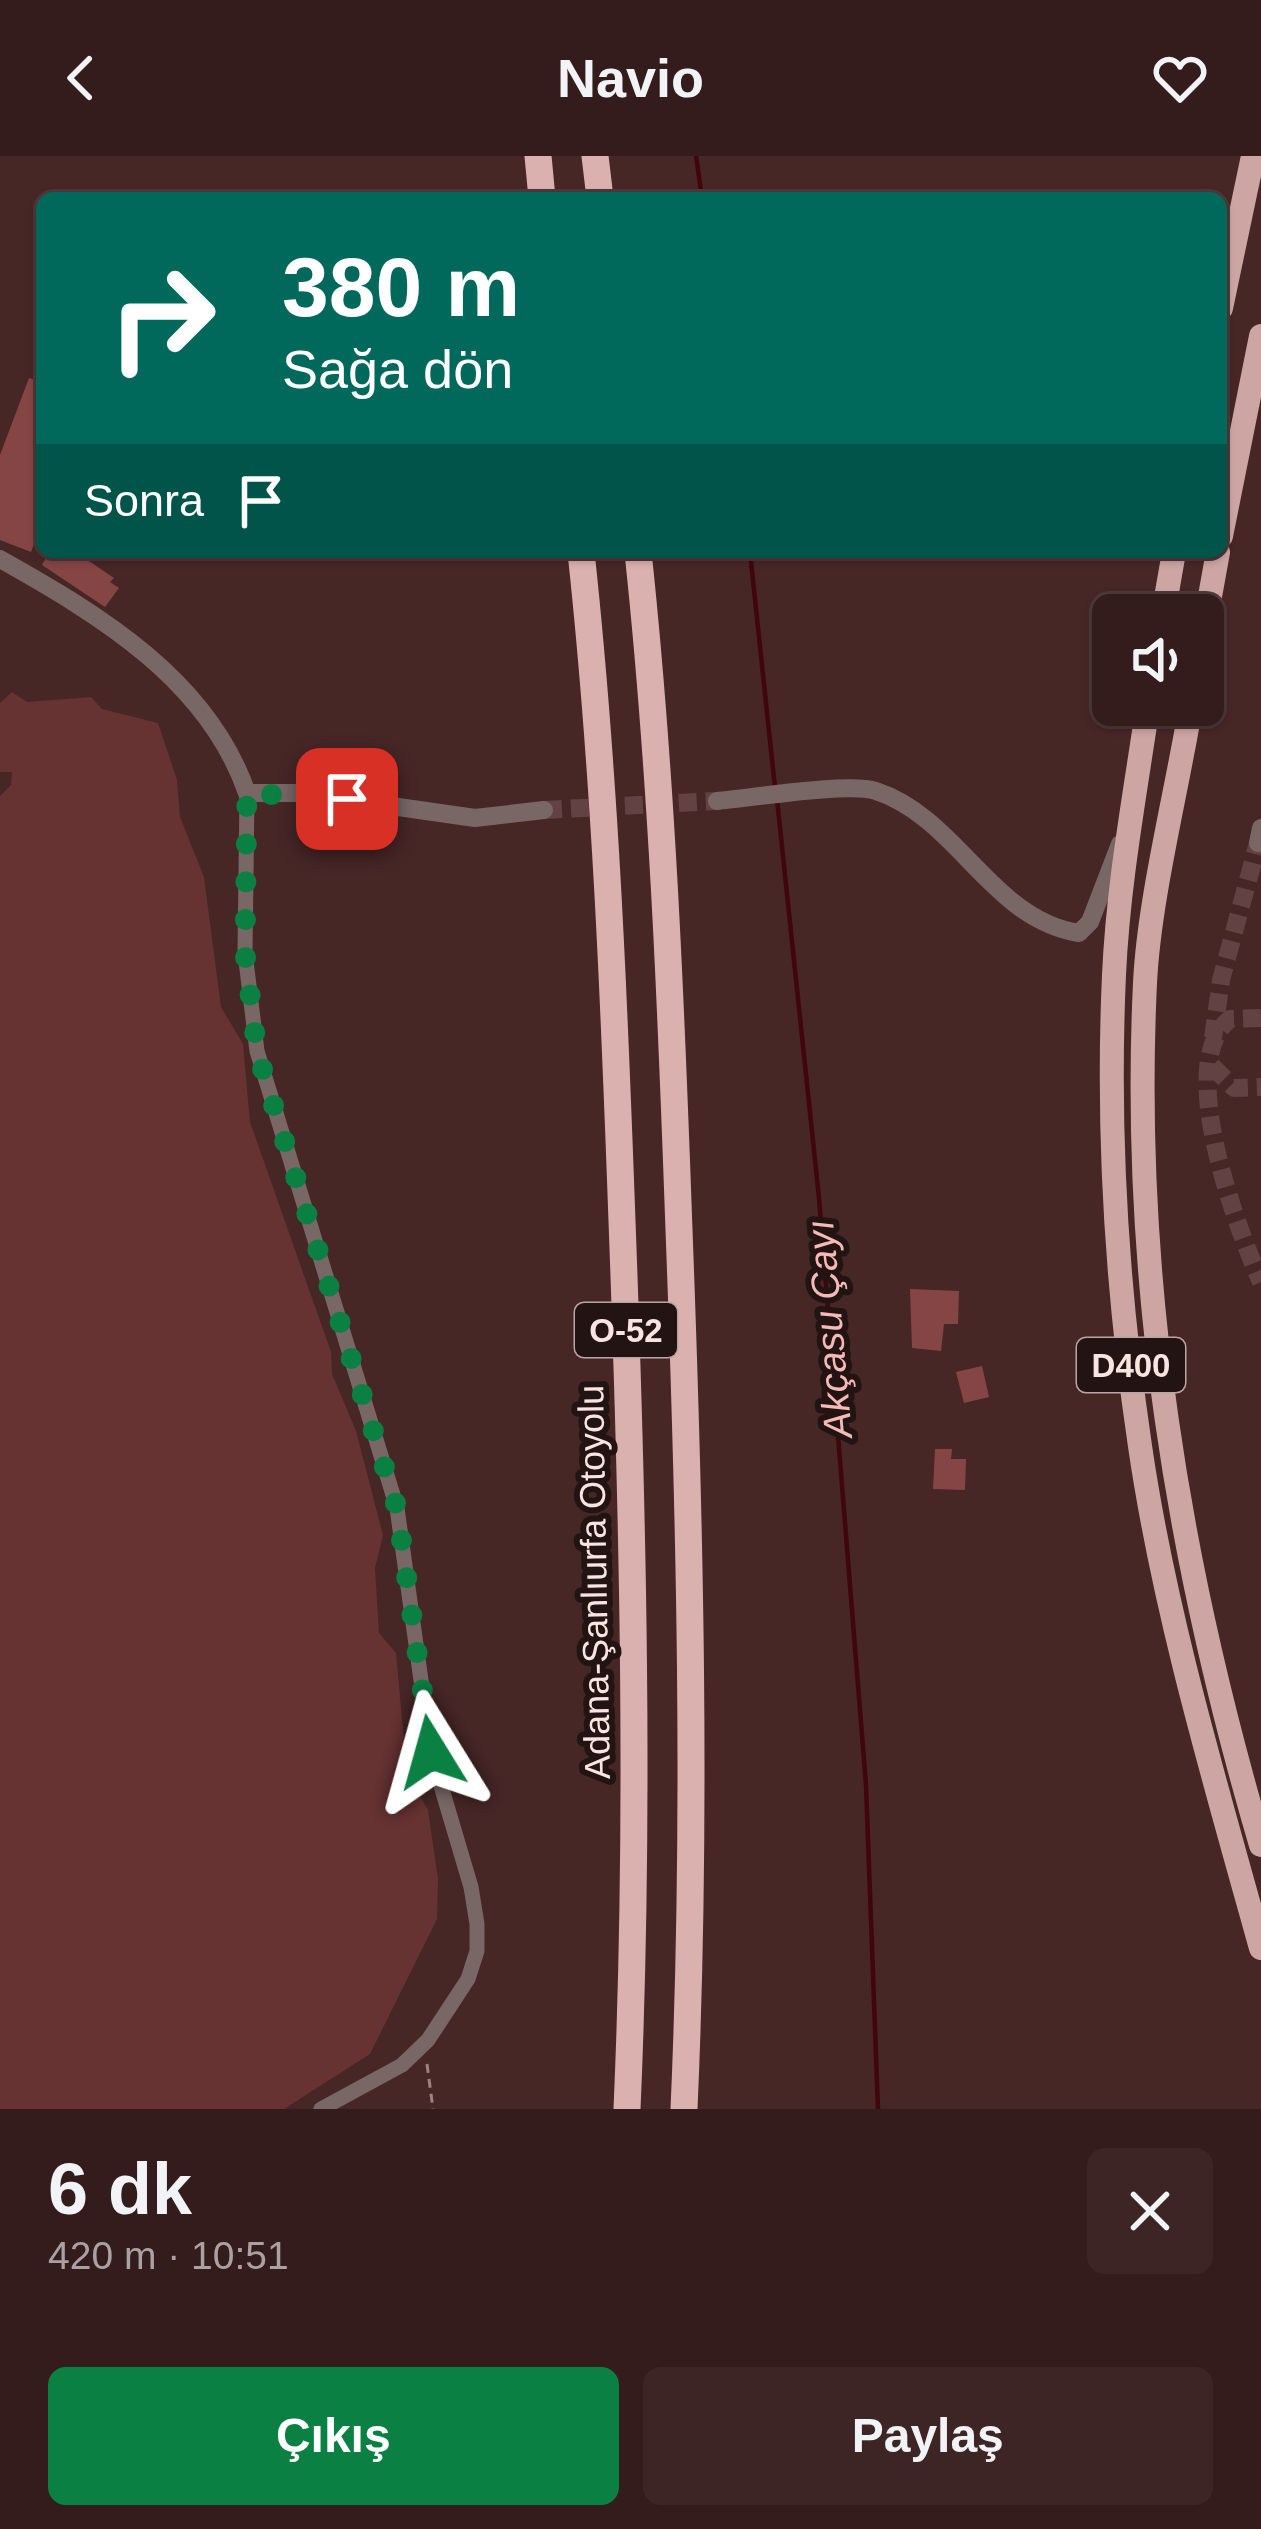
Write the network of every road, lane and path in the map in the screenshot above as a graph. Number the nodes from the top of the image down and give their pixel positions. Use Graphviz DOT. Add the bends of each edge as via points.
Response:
graph roads {
  1 [pos="538,156"];
  2 [pos="595,156"];
  3 [pos="1252,156"];
  4 [pos="541,192"];
  5 [pos="599,192"];
  6 [pos="1227,279"];
  7 [pos="1261,336"];
  8 [pos="1227,506"];
  9 [pos="581,558"];
  10 [pos="638,558"];
  11 [pos="1173,558"];
  12 [pos="1217,558"];
  13 [pos="0,559"];
  14 [pos="1167,594"];
  15 [pos="1210,594"];
  16 [pos="1145,726"];
  17 [pos="1187,726"];
  18 [pos="247,793"];
  19 [pos="717,800"];
  20 [pos="544,811"];
  21 [pos="1133,811"];
  22 [pos="1260,1841"];
  23 [pos="1261,1948"];
  24 [pos="428,2040"];
  25 [pos="321,2109"];
  26 [pos="433,2109"];
  27 [pos="627,2109"];
  28 [pos="684,2109"];
  1 -- 4 [label="highway"];
  2 -- 5 [label="highway"];
  3 -- 6 [label="highway"];
  7 -- 8 [label="highway"];
  9 -- 27 [label="highway, Adana-Şanlıurfa Otoyolu / O-52" via="613,1000 628,1392"];
  10 -- 28 [label="highway, O-52" via="672,1021 686,1390"];
  11 -- 14 [label="highway"];
  12 -- 15 [label="highway"];
  13 -- 18 [label="street" via="92,615 181,685 223,739"];
  16 -- 21 [label="highway, D400"];
  17 -- 22 [label="highway, D400" via="1145,980 1146,1186 1168,1457"];
  18 -- 20 [label="street" via="475,818"];
  18 -- 24 [label="street" via="245,953 257,1051 386,1463 411,1579 431,1752 472,1887 477,1951"];
  19 -- 21 [label="street" via="871,788 944,833 1024,913 1079,933"];
  21 -- 23 [label="highway, D400" via="1114,973 1125,1321 1140,1449 1206,1751"];
  24 -- 25 [label="street" via="402,2065"];
  24 -- 26 [label="path" via="425,2083"];
}
